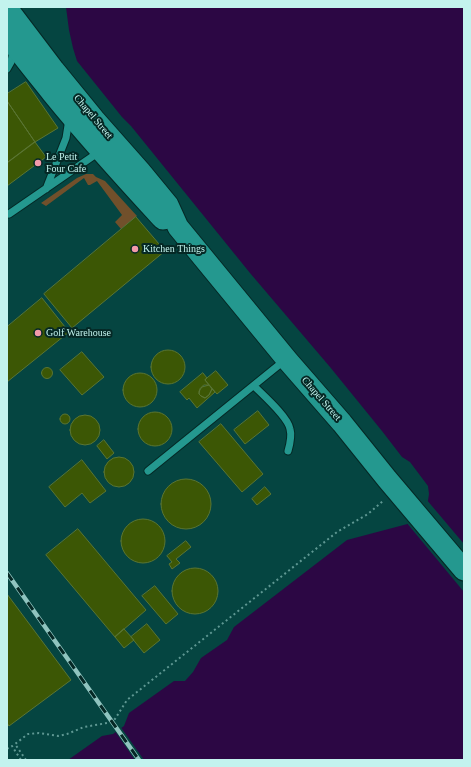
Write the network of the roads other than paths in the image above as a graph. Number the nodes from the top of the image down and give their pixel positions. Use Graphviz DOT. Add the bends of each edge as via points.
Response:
graph roads {
  1 [pos="7,8"];
  2 [pos="10,40"];
  3 [pos="7,69"];
  4 [pos="69,114"];
  5 [pos="108,147"];
  6 [pos="46,189"];
  7 [pos="9,214"];
  8 [pos="287,359"];
  9 [pos="254,386"];
  10 [pos="288,451"];
  11 [pos="148,471"];
  12 [pos="464,570"];
  1 -- 5 [label="main road, Chapel Street" via="94,119"];
  2 -- 3 [label="lane" via="11,62"];
  2 -- 4 [label="main road, Chapel Street"];
  4 -- 5 [label="main road, Chapel Street"];
  4 -- 6 [label="lane" via="66,138"];
  5 -- 6 [label="lane"];
  5 -- 8 [label="main road, Chapel Street" via="161,217 178,227"];
  6 -- 7 [label="lane"];
  8 -- 9 [label="lane"];
  8 -- 12 [label="main road, Chapel Street" via="342,423 398,499"];
  9 -- 10 [label="lane" via="282,414 290,428 291,441"];
  9 -- 11 [label="lane"];
}
